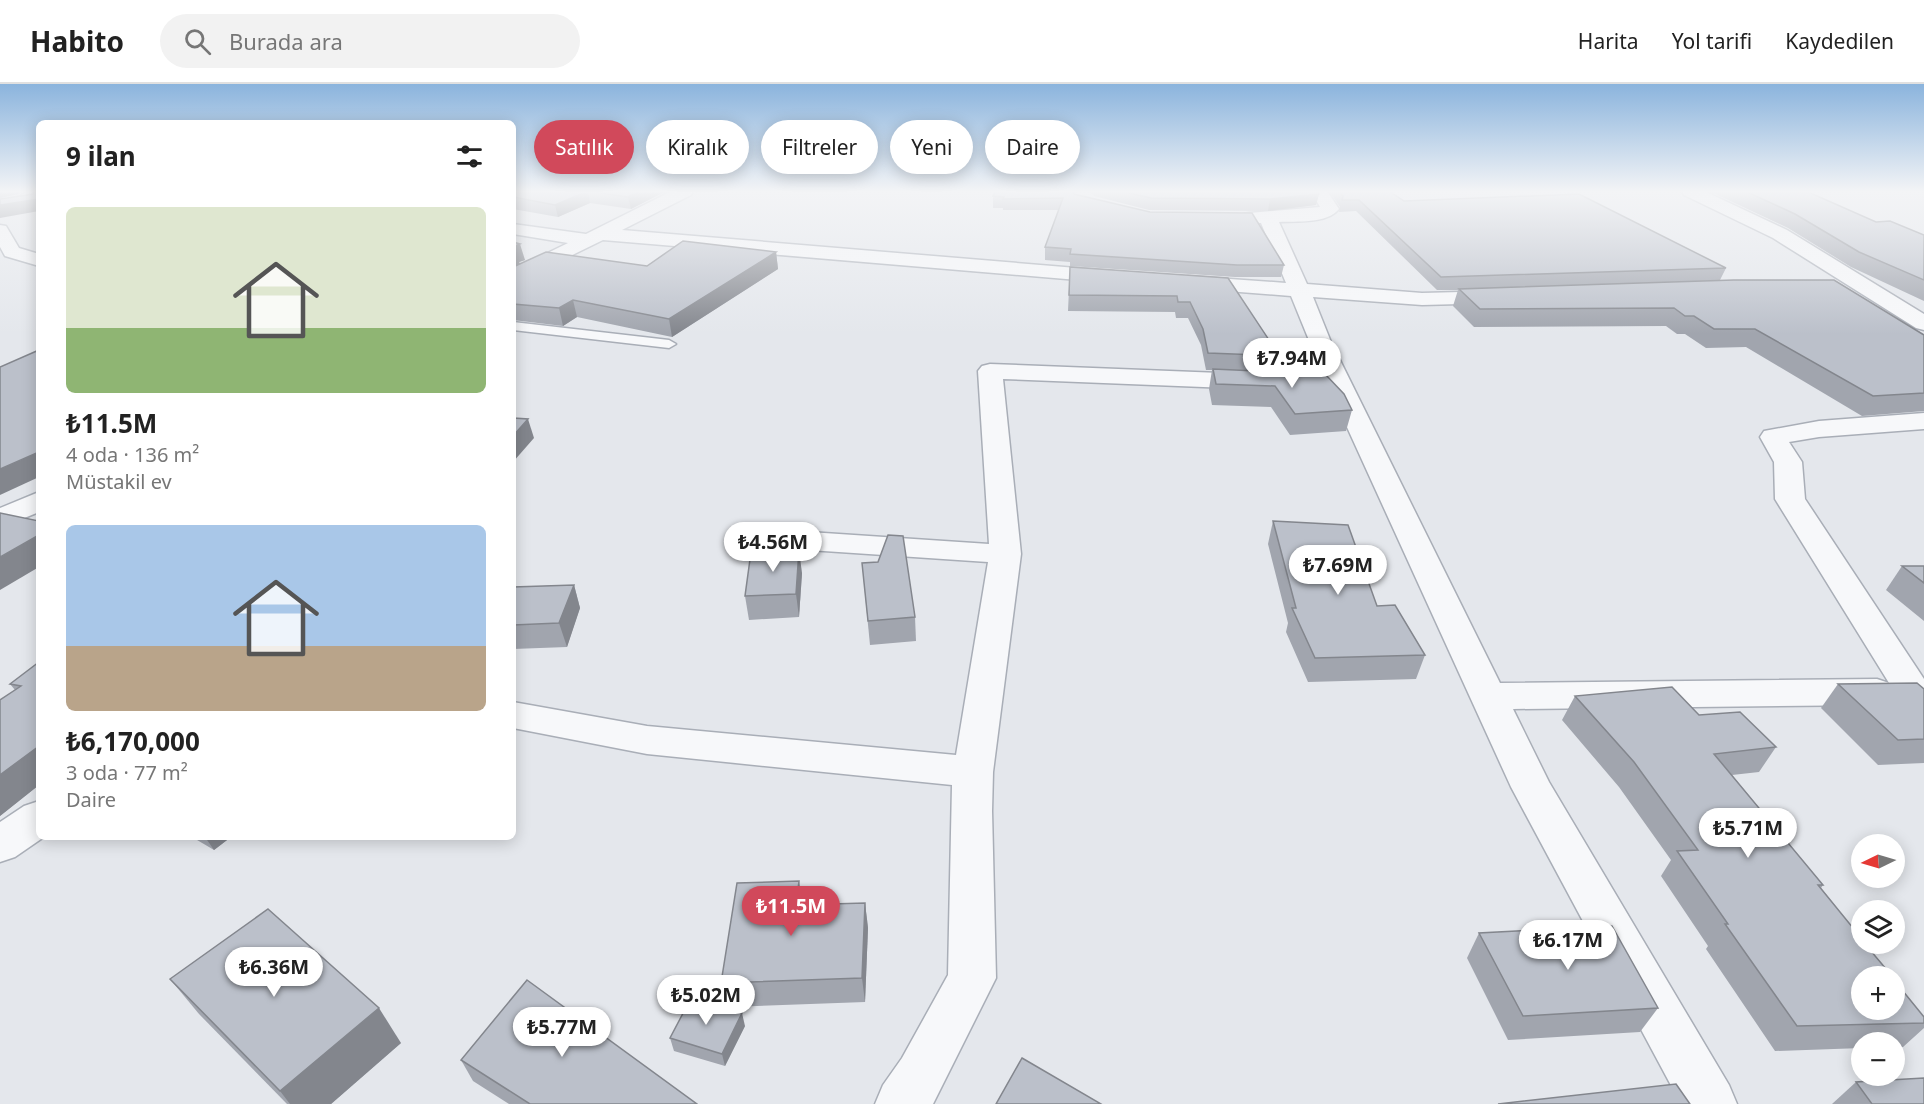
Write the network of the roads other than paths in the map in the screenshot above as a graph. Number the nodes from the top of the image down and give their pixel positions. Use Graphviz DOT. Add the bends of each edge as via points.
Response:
graph roads {
  1 [pos="592,239"];
  2 [pos="616,239"];
  3 [pos="1277,239"];
  4 [pos="1787,239"];
  5 [pos="36,248"];
  6 [pos="6,253"];
  7 [pos="36,259"];
  8 [pos="516,276"];
  9 [pos="1136,279"];
  10 [pos="1171,281"];
  11 [pos="1833,289"];
  12 [pos="1868,289"];
  13 [pos="1300,290"];
  14 [pos="1516,296"];
  15 [pos="1924,324"];
  16 [pos="516,326"];
  17 [pos="669,344"];
  18 [pos="1341,386"];
  19 [pos="1924,421"];
  20 [pos="36,502"];
  21 [pos="0,519"];
  22 [pos="764,538"];
  23 [pos="1005,554"];
  24 [pos="1918,692"];
  25 [pos="1488,696"];
  26 [pos="516,716"];
  27 [pos="973,772"];
  28 [pos="36,820"];
  29 [pos="0,845"];
  30 [pos="902,1104"];
  31 [pos="1710,1104"];
  1 -- 8 [label="street"];
  2 -- 9 [label="street"];
  3 -- 13 [label="street"];
  4 -- 12 [label="street"];
  5 -- 6 [label="street"];
  6 -- 7 [label="street"];
  10 -- 13 [label="street"];
  11 -- 12 [label="street"];
  12 -- 15 [label="street"];
  13 -- 14 [label="street" via="1422,299"];
  13 -- 18 [label="street"];
  16 -- 17 [label="lane"];
  18 -- 23 [label="street" via="990,371"];
  18 -- 25 [label="street"];
  19 -- 24 [label="street" via="1819,429 1773,437 1788,462 1790,499"];
  20 -- 21 [label="street"];
  22 -- 23 [label="street"];
  23 -- 27 [label="street"];
  24 -- 25 [label="street"];
  25 -- 31 [label="street" via="1531,787"];
  26 -- 27 [label="street" via="647,740"];
  27 -- 30 [label="street" via="972,978 921,1076"];
  28 -- 29 [label="street"];
}
